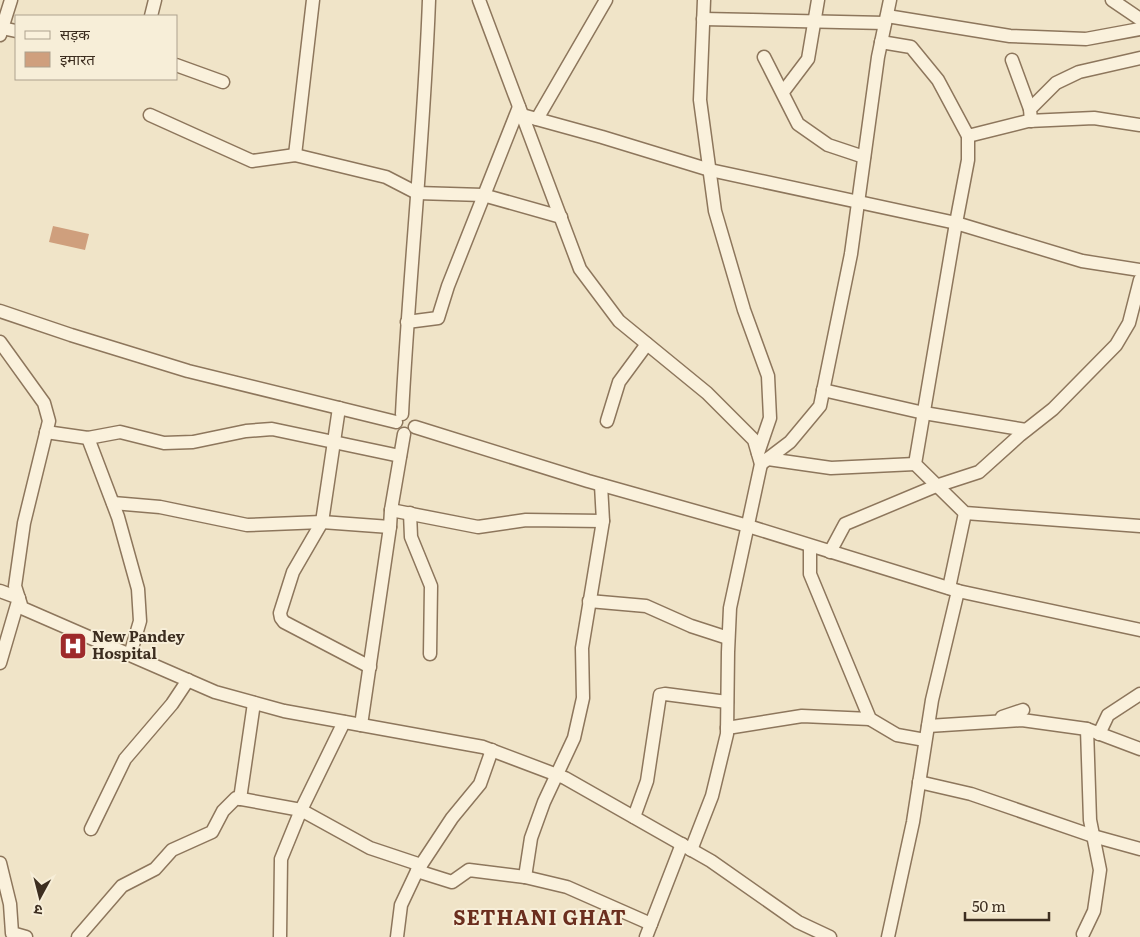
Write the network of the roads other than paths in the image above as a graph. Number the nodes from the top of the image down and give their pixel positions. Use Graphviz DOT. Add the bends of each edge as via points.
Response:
graph roads {
  1 [pos="11,0"];
  2 [pos="155,0"];
  3 [pos="313,0"];
  4 [pos="429,0"];
  5 [pos="479,0"];
  6 [pos="606,0"];
  7 [pos="704,0"];
  8 [pos="818,0"];
  9 [pos="890,0"];
  10 [pos="1112,0"];
  11 [pos="151,15"];
  12 [pos="703,19"];
  13 [pos="1140,19"];
  14 [pos="886,20"];
  15 [pos="815,22"];
  16 [pos="1140,29"];
  17 [pos="15,30"];
  18 [pos="1,31"];
  19 [pos="881,42"];
  20 [pos="764,57"];
  21 [pos="1140,58"];
  22 [pos="1012,60"];
  23 [pos="178,67"];
  24 [pos="223,82"];
  25 [pos="783,92"];
  26 [pos="521,111"];
  27 [pos="150,115"];
  28 [pos="1030,115"];
  29 [pos="537,120"];
  30 [pos="1140,125"];
  31 [pos="968,136"];
  32 [pos="295,155"];
  33 [pos="864,157"];
  34 [pos="710,170"];
  35 [pos="417,193"];
  36 [pos="483,196"];
  37 [pos="858,201"];
  38 [pos="561,217"];
  39 [pos="956,222"];
  40 [pos="1140,270"];
  41 [pos="1140,280"];
  42 [pos="0,310"];
  43 [pos="407,322"];
  44 [pos="0,342"];
  45 [pos="647,344"];
  46 [pos="823,390"];
  47 [pos="339,408"];
  48 [pos="924,413"];
  49 [pos="399,418"];
  50 [pos="607,421"];
  51 [pos="1026,430"];
  52 [pos="410,431"];
  53 [pos="46,432"];
  54 [pos="88,438"];
  55 [pos="334,442"];
  56 [pos="400,456"];
  57 [pos="762,459"];
  58 [pos="915,464"];
  59 [pos="601,485"];
  60 [pos="936,486"];
  61 [pos="113,503"];
  62 [pos="391,510"];
  63 [pos="965,513"];
  64 [pos="410,514"];
  65 [pos="603,521"];
  66 [pos="322,522"];
  67 [pos="748,526"];
  68 [pos="1140,526"];
  69 [pos="390,527"];
  70 [pos="810,546"];
  71 [pos="830,552"];
  72 [pos="953,590"];
  73 [pos="0,591"];
  74 [pos="19,598"];
  75 [pos="589,601"];
  76 [pos="1140,630"];
  77 [pos="728,638"];
  78 [pos="430,654"];
  79 [pos="130,655"];
  80 [pos="0,663"];
  81 [pos="370,667"];
  82 [pos="188,680"];
  83 [pos="1140,694"];
  84 [pos="727,702"];
  85 [pos="254,703"];
  86 [pos="1023,710"];
  87 [pos="870,719"];
  88 [pos="344,722"];
  89 [pos="987,722"];
  90 [pos="361,725"];
  91 [pos="928,726"];
  92 [pos="727,728"];
  93 [pos="1093,731"];
  94 [pos="925,740"];
  95 [pos="1140,749"];
  96 [pos="492,750"];
  97 [pos="557,775"];
  98 [pos="919,782"];
  99 [pos="240,799"];
  100 [pos="301,810"];
  101 [pos="634,817"];
  102 [pos="91,829"];
  103 [pos="1093,836"];
  104 [pos="686,847"];
  105 [pos="1140,849"];
  106 [pos="0,864"];
  107 [pos="419,868"];
  108 [pos="525,877"];
  109 [pos="651,924"];
  110 [pos="805,932"];
  111 [pos="1083,934"];
  112 [pos="26,937"];
  113 [pos="78,937"];
  114 [pos="280,937"];
  115 [pos="397,937"];
  116 [pos="646,937"];
  117 [pos="830,937"];
  118 [pos="888,937"];
  1 -- 18 [label="street"];
  2 -- 11 [label="street"];
  3 -- 32 [label="street"];
  4 -- 35 [label="street"];
  5 -- 26 [label="street"];
  6 -- 29 [label="street"];
  7 -- 12 [label="street"];
  8 -- 15 [label="street"];
  9 -- 14 [label="street"];
  10 -- 13 [label="street"];
  12 -- 15 [label="street"];
  12 -- 34 [label="street" via="700,100"];
  14 -- 15 [label="street"];
  14 -- 16 [label="street" via="1029,37 1086,39"];
  14 -- 19 [label="street"];
  15 -- 25 [label="street" via="808,59"];
  17 -- 18 [label="street"];
  19 -- 31 [label="street" via="911,47 938,80"];
  19 -- 33 [label="street"];
  20 -- 25 [label="street"];
  21 -- 28 [label="street" via="1079,72 1056,83"];
  22 -- 28 [label="street"];
  23 -- 24 [label="street"];
  25 -- 33 [label="street" via="798,124 828,145"];
  26 -- 29 [label="street"];
  26 -- 36 [label="street"];
  26 -- 38 [label="street"];
  27 -- 32 [label="street" via="252,161"];
  28 -- 30 [label="street" via="1094,118"];
  28 -- 31 [label="street"];
  29 -- 34 [label="street"];
  31 -- 39 [label="street" via="968,160"];
  32 -- 35 [label="street" via="386,177"];
  33 -- 37 [label="street"];
  34 -- 37 [label="street"];
  34 -- 57 [label="street" via="715,211 744,310 768,376 770,418"];
  35 -- 36 [label="street"];
  35 -- 43 [label="street"];
  36 -- 38 [label="street"];
  36 -- 43 [label="street" via="438,318"];
  37 -- 39 [label="street"];
  37 -- 46 [label="street" via="851,254"];
  38 -- 45 [label="street" via="580,269 619,321"];
  39 -- 40 [label="street" via="1082,261"];
  39 -- 48 [label="street"];
  41 -- 51 [label="street" via="1128,323 1116,345 1053,409"];
  42 -- 47 [label="street" via="188,371"];
  43 -- 49 [label="street"];
  44 -- 53 [label="street" via="44,403 49,421"];
  45 -- 50 [label="street" via="619,382"];
  45 -- 57 [label="street" via="706,393 754,440"];
  46 -- 48 [label="street"];
  46 -- 57 [label="street" via="820,406 790,442"];
  47 -- 49 [label="street"];
  47 -- 55 [label="street"];
  48 -- 51 [label="street"];
  48 -- 58 [label="street"];
  49 -- 52 [label="street" via="398,431"];
  49 -- 52 [label="street" via="412,416 415,421"];
  51 -- 60 [label="street" via="979,472"];
  52 -- 56 [label="street"];
  52 -- 59 [label="street"];
  53 -- 54 [label="street"];
  53 -- 74 [label="street" via="24,523 15,586"];
  54 -- 55 [label="street" via="120,432 164,444 272,429"];
  54 -- 61 [label="street"];
  55 -- 56 [label="street"];
  55 -- 66 [label="street"];
  56 -- 62 [label="street"];
  57 -- 58 [label="street" via="831,468"];
  57 -- 67 [label="street"];
  58 -- 60 [label="street"];
  59 -- 65 [label="street"];
  59 -- 67 [label="street"];
  60 -- 63 [label="street"];
  60 -- 71 [label="street" via="845,524"];
  61 -- 66 [label="street" via="160,507 247,525"];
  61 -- 79 [label="street" via="138,589 140,621"];
  62 -- 64 [label="street"];
  62 -- 69 [label="street"];
  63 -- 68 [label="street"];
  63 -- 72 [label="street"];
  64 -- 65 [label="street" via="478,527 526,520"];
  64 -- 78 [label="street" via="411,537 431,586"];
  65 -- 75 [label="street"];
  66 -- 69 [label="street"];
  66 -- 81 [label="street" via="293,572 280,618"];
  67 -- 70 [label="street"];
  67 -- 77 [label="street" via="730,608"];
  69 -- 81 [label="street"];
  70 -- 71 [label="street"];
  70 -- 87 [label="street" via="810,574"];
  71 -- 72 [label="street"];
  72 -- 76 [label="street"];
  72 -- 91 [label="street"];
  73 -- 74 [label="street"];
  74 -- 79 [label="street" via="22,608"];
  74 -- 80 [label="street"];
  75 -- 77 [label="street" via="646,606"];
  75 -- 97 [label="street" via="582,648 583,698 574,738"];
  77 -- 84 [label="street"];
  79 -- 82 [label="street"];
  81 -- 90 [label="street"];
  82 -- 85 [label="street"];
  82 -- 102 [label="street" via="125,759"];
  83 -- 93 [label="street" via="1108,715"];
  84 -- 92 [label="street"];
  84 -- 101 [label="street" via="660,695 647,782"];
  85 -- 88 [label="street"];
  85 -- 99 [label="street"];
  86 -- 89 [label="street"];
  87 -- 92 [label="street" via="802,716"];
  87 -- 94 [label="street" via="896,735"];
  88 -- 90 [label="street"];
  88 -- 100 [label="street"];
  89 -- 91 [label="street"];
  89 -- 93 [label="street" via="1022,720"];
  90 -- 96 [label="street"];
  91 -- 94 [label="street"];
  92 -- 104 [label="street" via="712,796"];
  93 -- 95 [label="street"];
  93 -- 103 [label="street" via="1090,820"];
  94 -- 98 [label="street"];
  96 -- 97 [label="street"];
  96 -- 107 [label="street" via="480,784 452,818"];
  97 -- 101 [label="street"];
  97 -- 108 [label="street" via="530,838"];
  98 -- 103 [label="street" via="971,794"];
  98 -- 118 [label="street"];
  99 -- 100 [label="street"];
  99 -- 113 [label="street" via="236,798 224,811 212,832 172,850 155,870 122,886"];
  100 -- 107 [label="street" via="370,848"];
  100 -- 114 [label="street" via="281,859"];
  101 -- 104 [label="street"];
  103 -- 105 [label="street"];
  103 -- 111 [label="street" via="1100,870 1094,910"];
  104 -- 109 [label="street"];
  104 -- 110 [label="street" via="798,922"];
  106 -- 112 [label="street" via="10,904 12,933"];
  107 -- 108 [label="street" via="452,882 469,870"];
  107 -- 115 [label="street" via="401,905"];
  108 -- 109 [label="street" via="567,887"];
  109 -- 116 [label="street"];
  110 -- 117 [label="street"];
}
